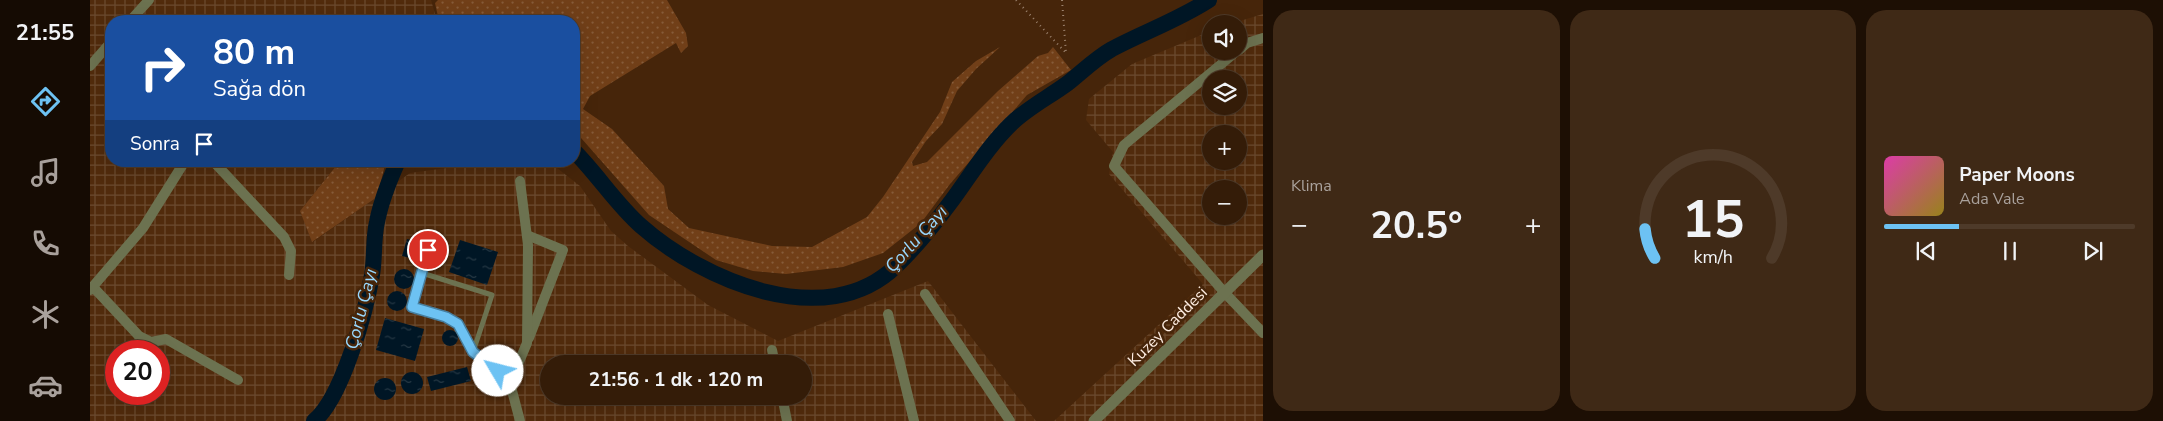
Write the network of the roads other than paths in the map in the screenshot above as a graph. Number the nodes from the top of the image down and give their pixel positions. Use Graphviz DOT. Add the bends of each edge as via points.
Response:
graph roads {
  1 [pos="149,0"];
  2 [pos="135,15"];
  3 [pos="1263,38"];
  4 [pos="1247,44"];
  5 [pos="105,49"];
  6 [pos="1227,60"];
  7 [pos="90,66"];
  8 [pos="181,167"];
  9 [pos="219,167"];
  10 [pos="520,181"];
  11 [pos="527,235"];
  12 [pos="428,250"];
  13 [pos="1263,254"];
  14 [pos="422,273"];
  15 [pos="289,275"];
  16 [pos="91,288"];
  17 [pos="1224,292"];
  18 [pos="925,294"];
  19 [pos="888,314"];
  20 [pos="1263,333"];
  21 [pos="527,343"];
  22 [pos="772,350"];
  23 [pos="473,352"];
  24 [pos="773,355"];
  25 [pos="238,380"];
  26 [pos="511,381"];
  27 [pos="784,405"];
  28 [pos="520,421"];
  29 [pos="787,421"];
  30 [pos="914,421"];
  31 [pos="1010,421"];
  32 [pos="1094,421"];
  1 -- 2 [label="street"];
  3 -- 4 [label="street"];
  5 -- 7 [label="street"];
  6 -- 17 [label="street" via="1124,145 1114,166"];
  8 -- 16 [label="street" via="143,228"];
  9 -- 15 [label="street" via="284,237 291,251"];
  10 -- 11 [label="street"];
  11 -- 21 [label="street"];
  11 -- 21 [label="street" via="563,250"];
  12 -- 14 [label="lane"];
  13 -- 17 [label="street, Kuzey Caddesi"];
  14 -- 23 [label="lane" via="412,307 458,324"];
  14 -- 23 [label="lane" via="492,295"];
  16 -- 25 [label="street" via="140,336 151,342 166,339"];
  17 -- 20 [label="street"];
  17 -- 32 [label="street, Kuzey Caddesi"];
  18 -- 31 [label="street"];
  19 -- 30 [label="street"];
  21 -- 26 [label="street"];
  22 -- 24 [label="street"];
  23 -- 26 [label="lane"];
  26 -- 28 [label="street"];
  27 -- 29 [label="street"];
}
